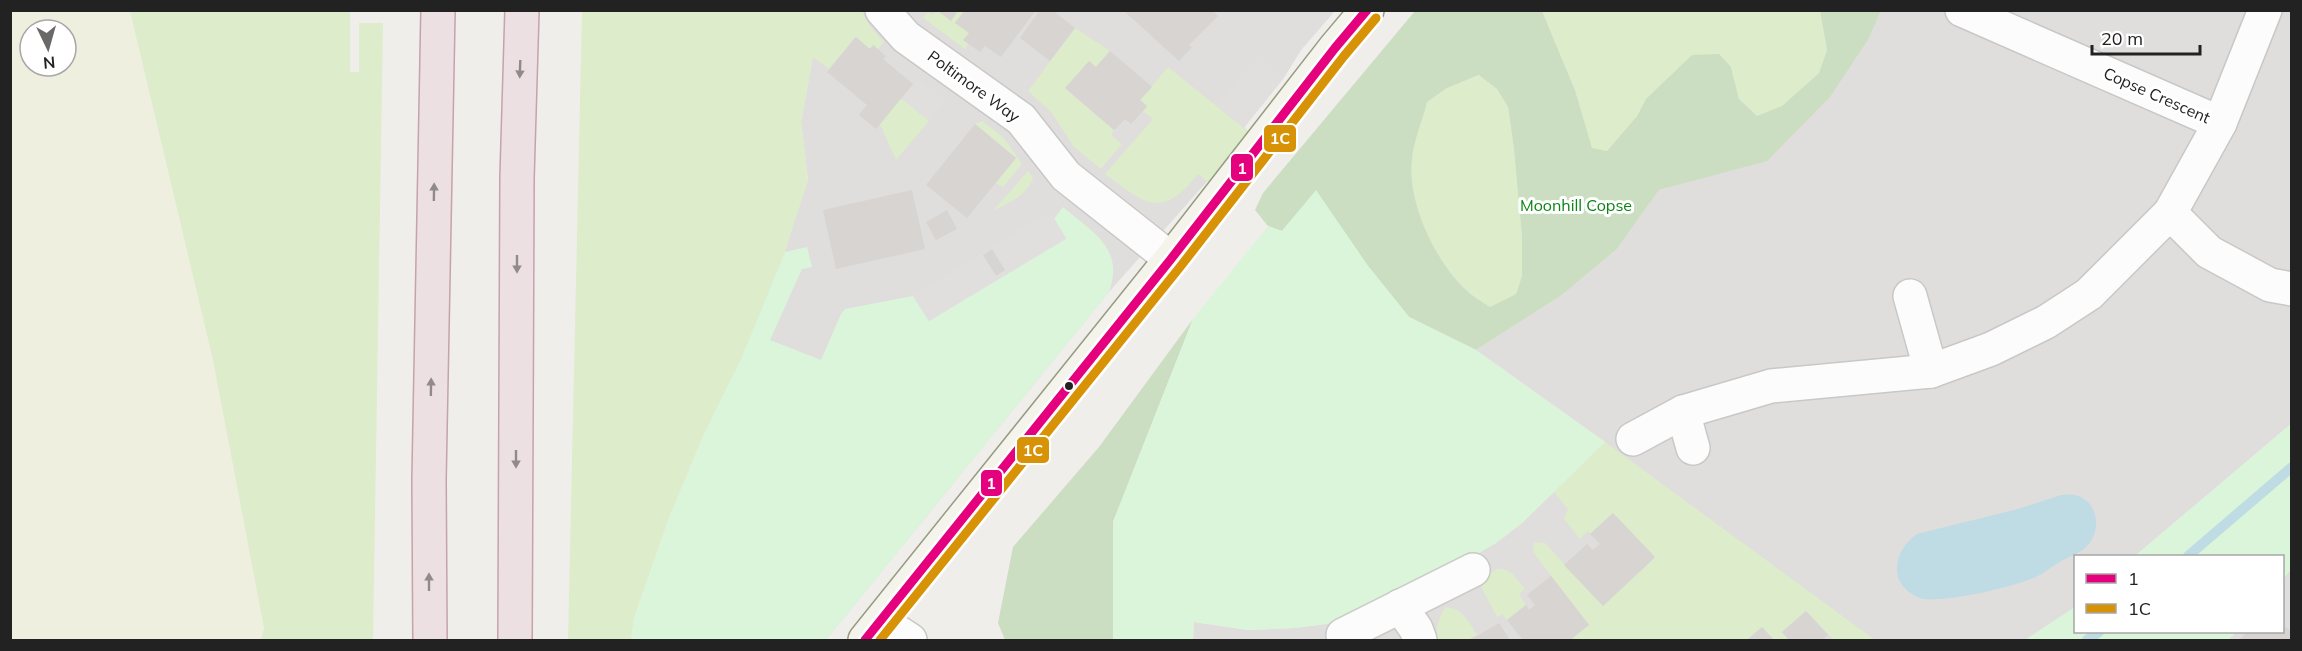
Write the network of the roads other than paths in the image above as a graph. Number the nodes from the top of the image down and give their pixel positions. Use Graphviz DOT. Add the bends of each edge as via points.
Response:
graph roads {
  1 [pos="438,10"];
  2 [pos="522,10"];
  3 [pos="882,10"];
  4 [pos="1367,10"];
  5 [pos="1962,10"];
  6 [pos="2265,10"];
  7 [pos="2220,123"];
  8 [pos="2170,213"];
  9 [pos="1171,259"];
  10 [pos="2292,289"];
  11 [pos="1910,296"];
  12 [pos="1931,371"];
  13 [pos="1683,412"];
  14 [pos="1633,439"];
  15 [pos="1693,448"];
  16 [pos="1473,570"];
  17 [pos="1400,606"];
  18 [pos="873,631"];
  19 [pos="1342,635"];
  20 [pos="430,640"];
  21 [pos="515,640"];
  22 [pos="910,640"];
  23 [pos="1420,640"];
  20 -- 1 [label="highway, one-way"];
  2 -- 21 [label="highway, one-way" via="517,178"];
  3 -- 9 [label="street, Poltimore Way" via="906,37 1021,119 1066,176"];
  4 -- 9 [label="main road"];
  5 -- 7 [label="street, Copse Crescent"];
  6 -- 7 [label="street, Copse Crescent"];
  7 -- 8 [label="street, Copse Crescent"];
  8 -- 10 [label="street" via="2209,252 2270,285"];
  8 -- 12 [label="street, Copse Crescent" via="2089,294 2046,322 1992,349"];
  9 -- 18 [label="main road"];
  11 -- 12 [label="street"];
  12 -- 13 [label="street, Copse Crescent" via="1771,386"];
  13 -- 14 [label="street, Copse Crescent"];
  13 -- 15 [label="street"];
  16 -- 17 [label="street"];
  17 -- 19 [label="street"];
  17 -- 23 [label="street"];
  18 -- 22 [label="street"];
}
